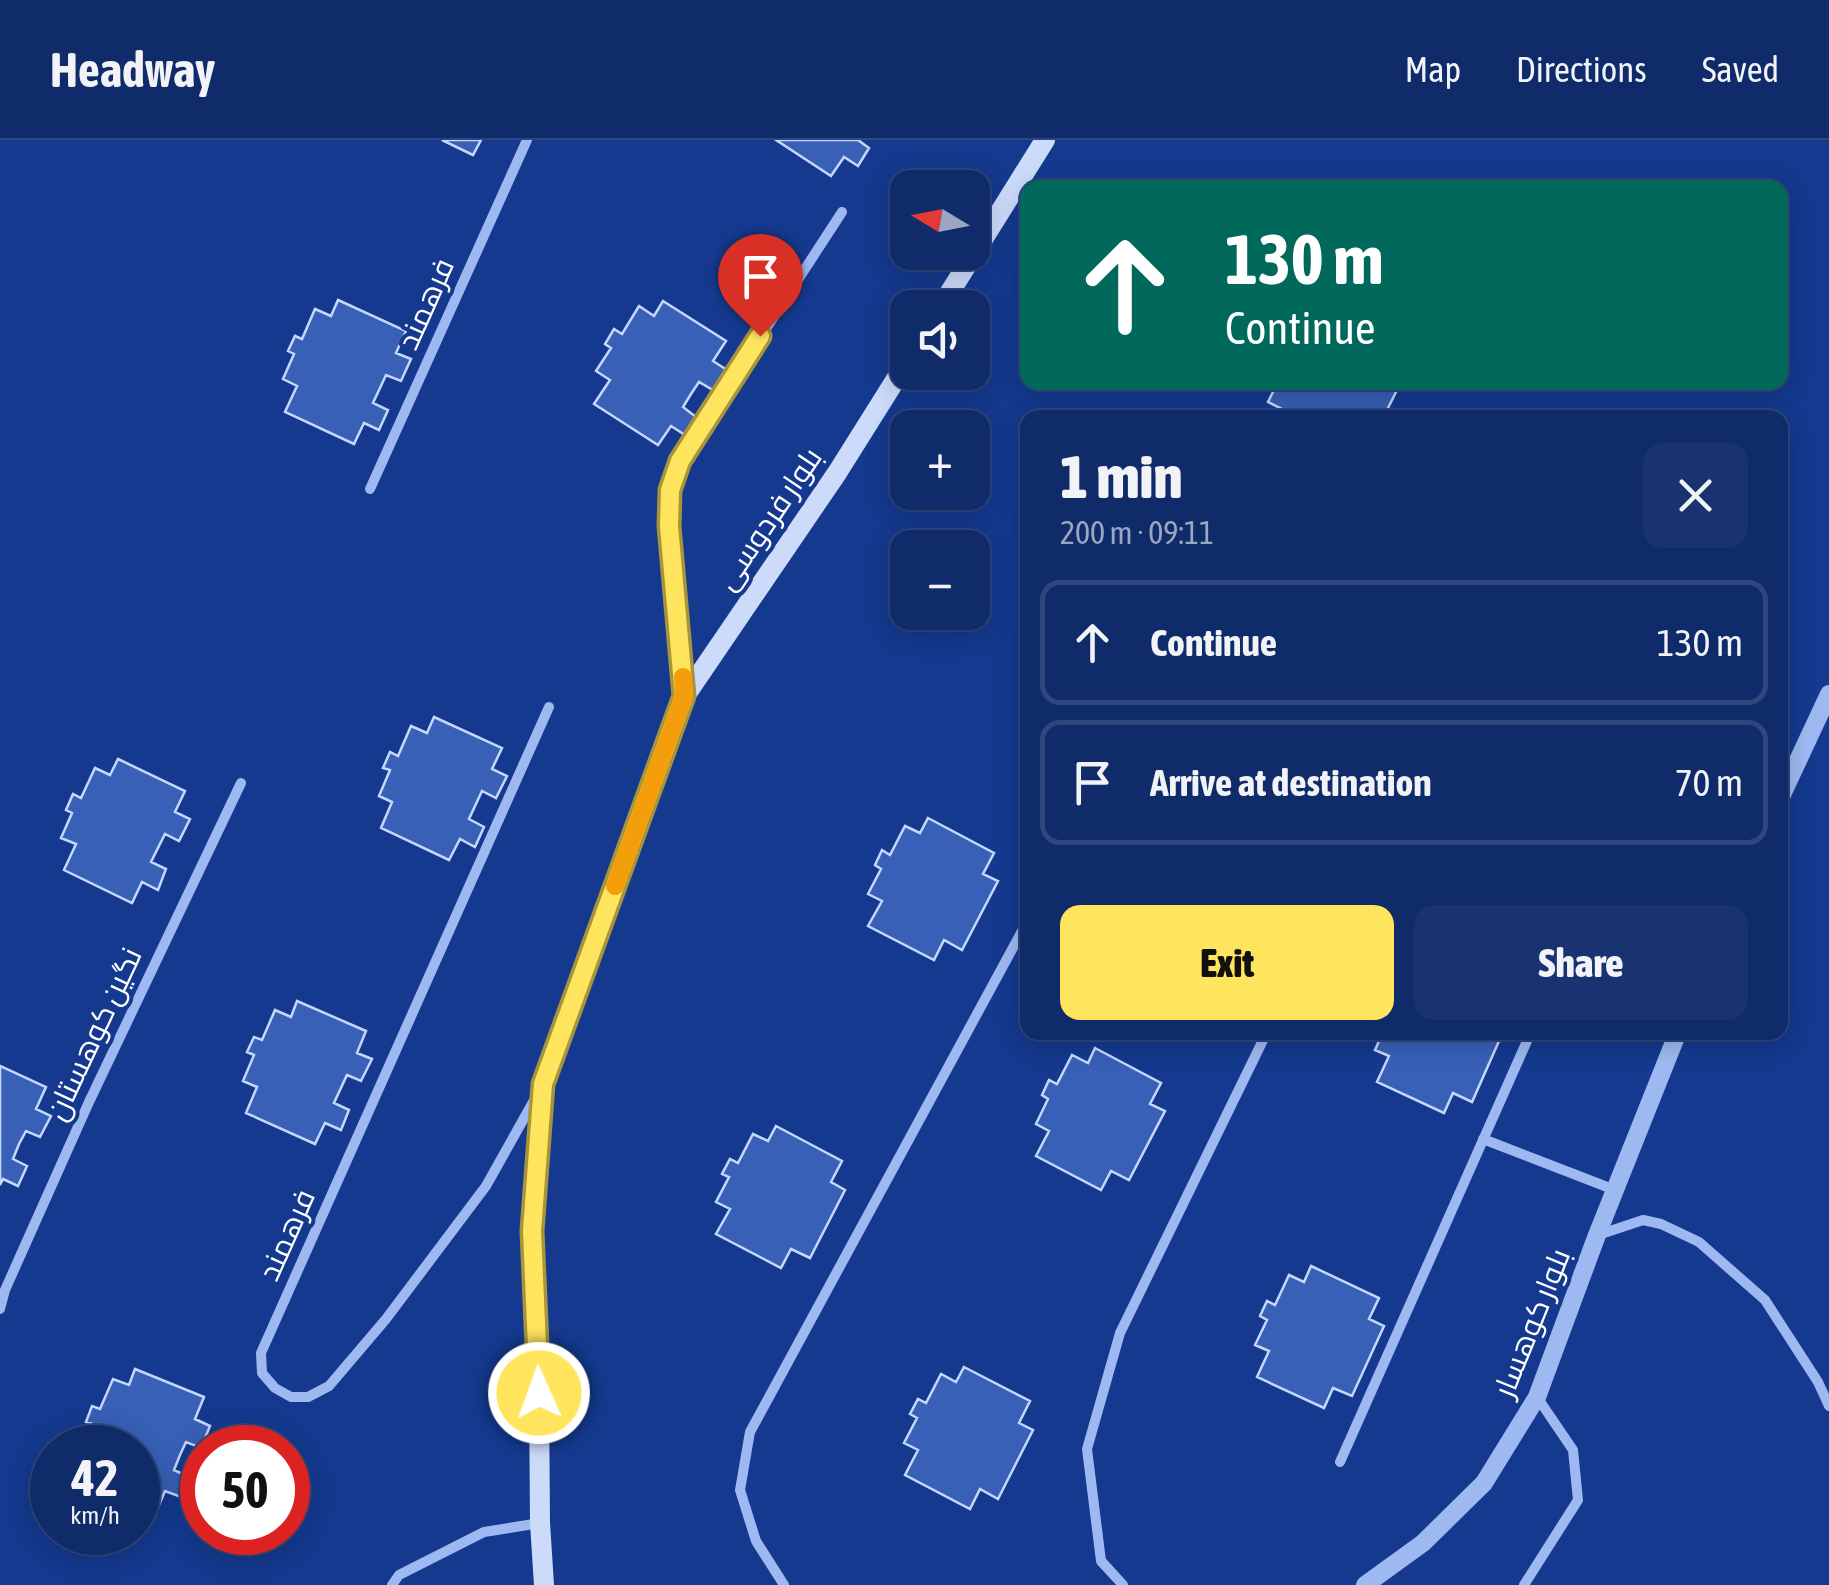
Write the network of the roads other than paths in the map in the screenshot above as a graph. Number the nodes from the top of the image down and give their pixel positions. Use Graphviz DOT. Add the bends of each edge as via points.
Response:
graph roads {
  1 [pos="527,140"];
  2 [pos="1045,140"];
  3 [pos="842,212"];
  4 [pos="951,290"];
  5 [pos="890,389"];
  6 [pos="370,488"];
  7 [pos="1829,694"];
  8 [pos="684,696"];
  9 [pos="549,708"];
  10 [pos="1788,782"];
  11 [pos="241,783"];
  12 [pos="1020,935"];
  13 [pos="1262,1040"];
  14 [pos="1527,1040"];
  15 [pos="1675,1040"];
  16 [pos="543,1084"];
  17 [pos="1483,1139"];
  18 [pos="1615,1190"];
  19 [pos="1597,1235"];
  20 [pos="0,1309"];
  21 [pos="1537,1398"];
  22 [pos="1829,1406"];
  23 [pos="1340,1462"];
  24 [pos="540,1524"];
  25 [pos="397,1582"];
  26 [pos="544,1585"];
  27 [pos="784,1585"];
  28 [pos="1123,1585"];
  29 [pos="1365,1585"];
  30 [pos="1524,1585"];
  1 -- 6 [label="street, فرهمند"];
  2 -- 4 [label="main road"];
  3 -- 8 [label="street" via="680,461 670,490"];
  5 -- 8 [label="main road, بلوار فردوسی"];
  7 -- 10 [label="street"];
  8 -- 16 [label="main road, بلوار فردوسی"];
  9 -- 16 [label="street, فرهمند" via="261,1353 262,1374 275,1388 291,1397 329,1386 486,1186"];
  11 -- 20 [label="street, نگین کوهستان" via="89,1102"];
  12 -- 27 [label="street" via="750,1432 740,1490 756,1541"];
  13 -- 28 [label="street" via="1120,1333 1087,1449 1101,1560"];
  14 -- 17 [label="street"];
  15 -- 18 [label="street, بلوار کوهسار"];
  16 -- 24 [label="main road, بلوار فردوسی" via="532,1231"];
  17 -- 18 [label="street"];
  17 -- 23 [label="street"];
  18 -- 19 [label="street, بلوار کوهسار"];
  19 -- 21 [label="street, بلوار کوهسار"];
  19 -- 22 [label="street" via="1643,1220 1699,1242 1765,1300"];
  21 -- 29 [label="street, بلوار کوهسار" via="1484,1484 1422,1544"];
  21 -- 30 [label="street" via="1574,1450 1578,1500"];
  24 -- 25 [label="street" via="484,1532"];
  24 -- 26 [label="main road, بلوار فردوسی"];
}
